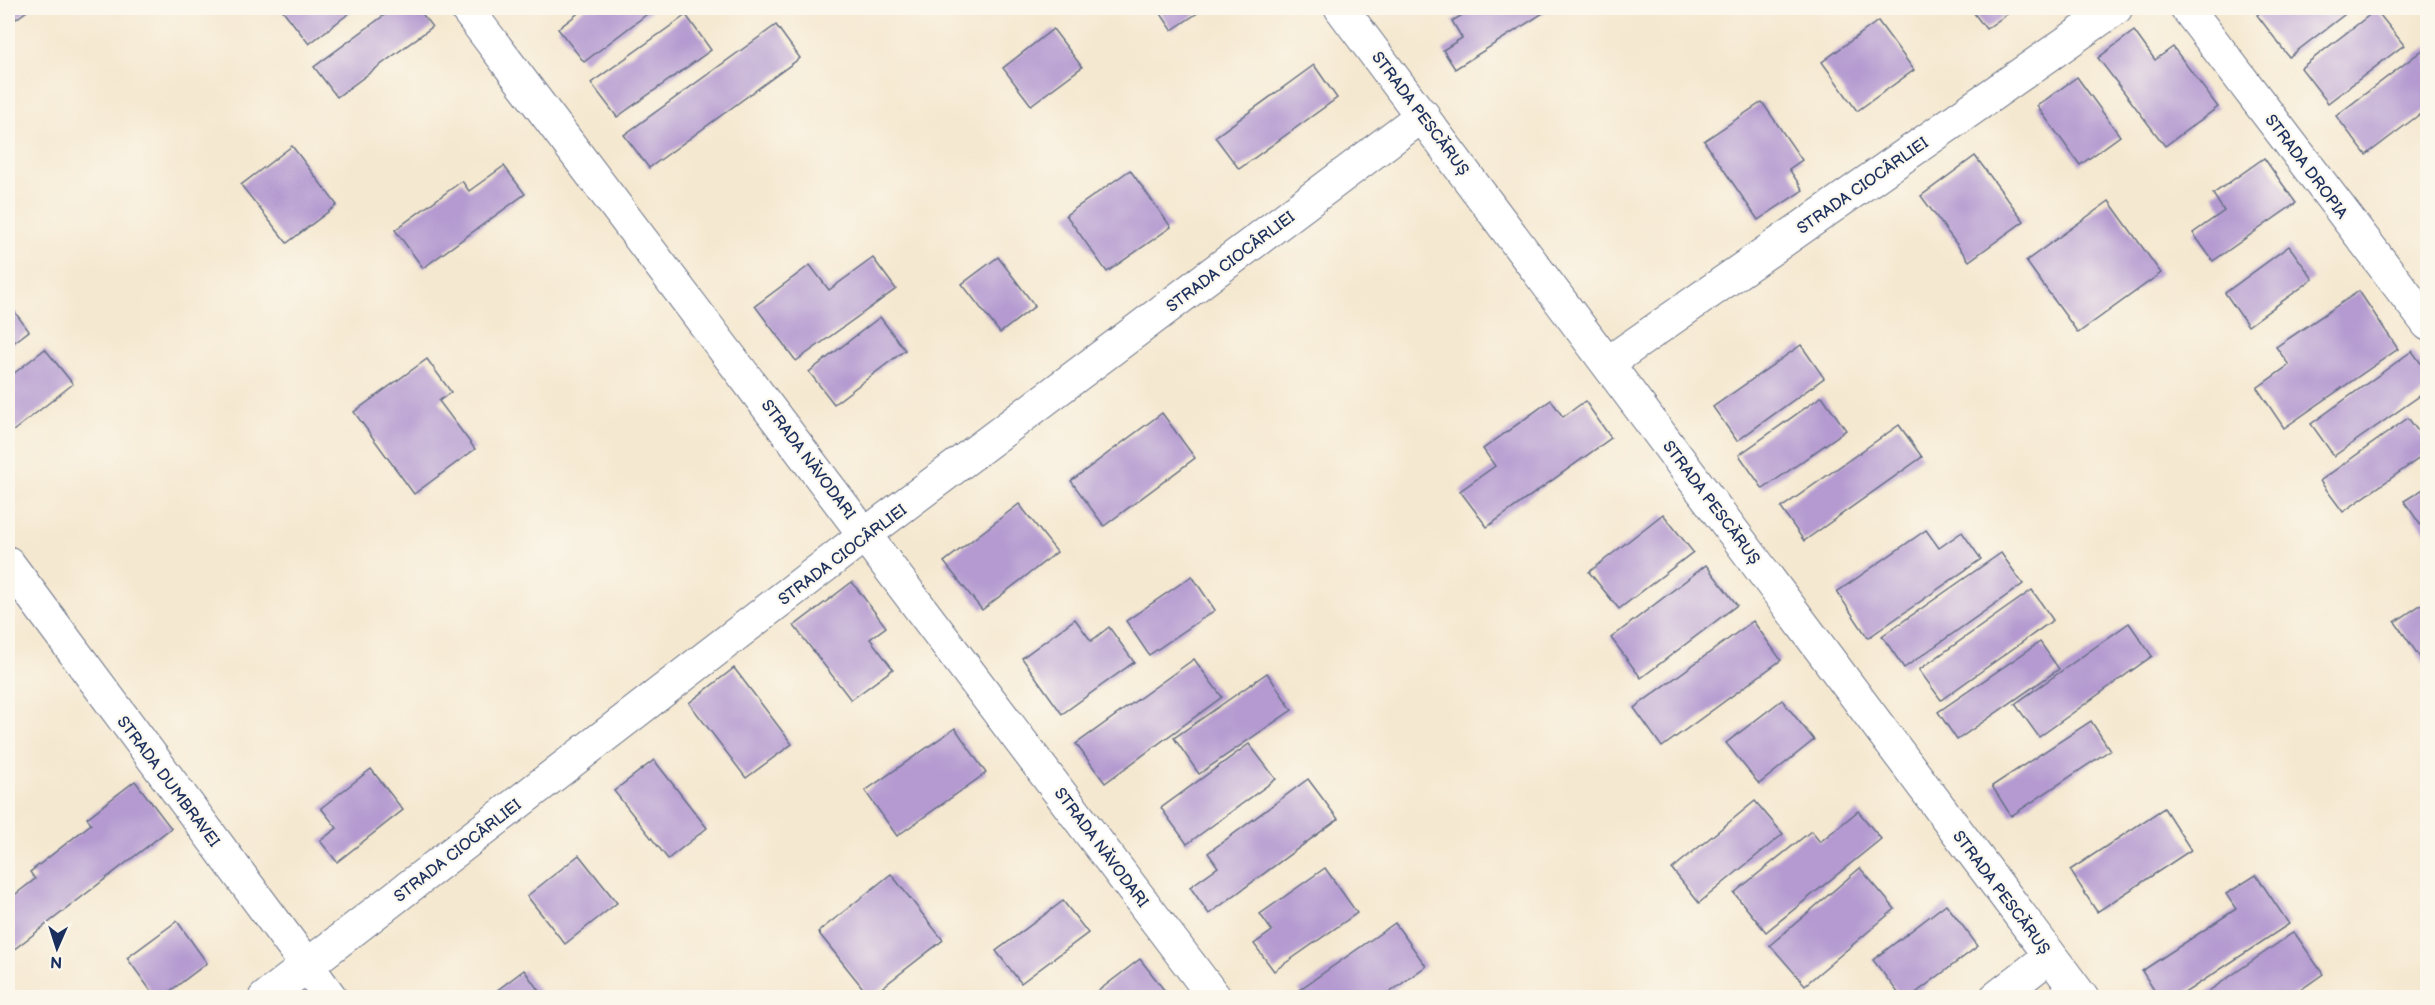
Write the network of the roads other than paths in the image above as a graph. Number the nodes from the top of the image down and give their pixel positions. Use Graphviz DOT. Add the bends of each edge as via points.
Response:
graph roads {
  1 [pos="466,8"];
  2 [pos="1341,8"];
  3 [pos="2116,8"];
  4 [pos="2187,8"];
  5 [pos="1423,115"];
  6 [pos="2427,324"];
  7 [pos="1608,363"];
  8 [pos="866,534"];
  9 [pos="8,563"];
  10 [pos="2050,956"];
  11 [pos="306,967"];
  12 [pos="265,998"];
  13 [pos="331,998"];
  14 [pos="1215,998"];
  15 [pos="1996,998"];
  16 [pos="2082,998"];
  1 -- 8 [label="street, STRADA NĂVODARI"];
  2 -- 5 [label="street, STRADA PESCĂRUȘ"];
  3 -- 7 [label="street, STRADA CIOCÂRLIEI"];
  4 -- 6 [label="street, STRADA DROPIA"];
  5 -- 7 [label="street, STRADA PESCĂRUȘ"];
  5 -- 8 [label="street, STRADA CIOCÂRLIEI"];
  7 -- 10 [label="street, STRADA PESCĂRUȘ"];
  8 -- 11 [label="street, STRADA CIOCÂRLIEI"];
  8 -- 14 [label="street, STRADA NĂVODARI"];
  9 -- 11 [label="street, STRADA DUMBRAVEI"];
  10 -- 15 [label="street"];
  10 -- 16 [label="street, STRADA PESCĂRUȘ"];
  11 -- 12 [label="street, STRADA CIOCÂRLIEI"];
  11 -- 13 [label="street, STRADA DUMBRAVEI"];
}
